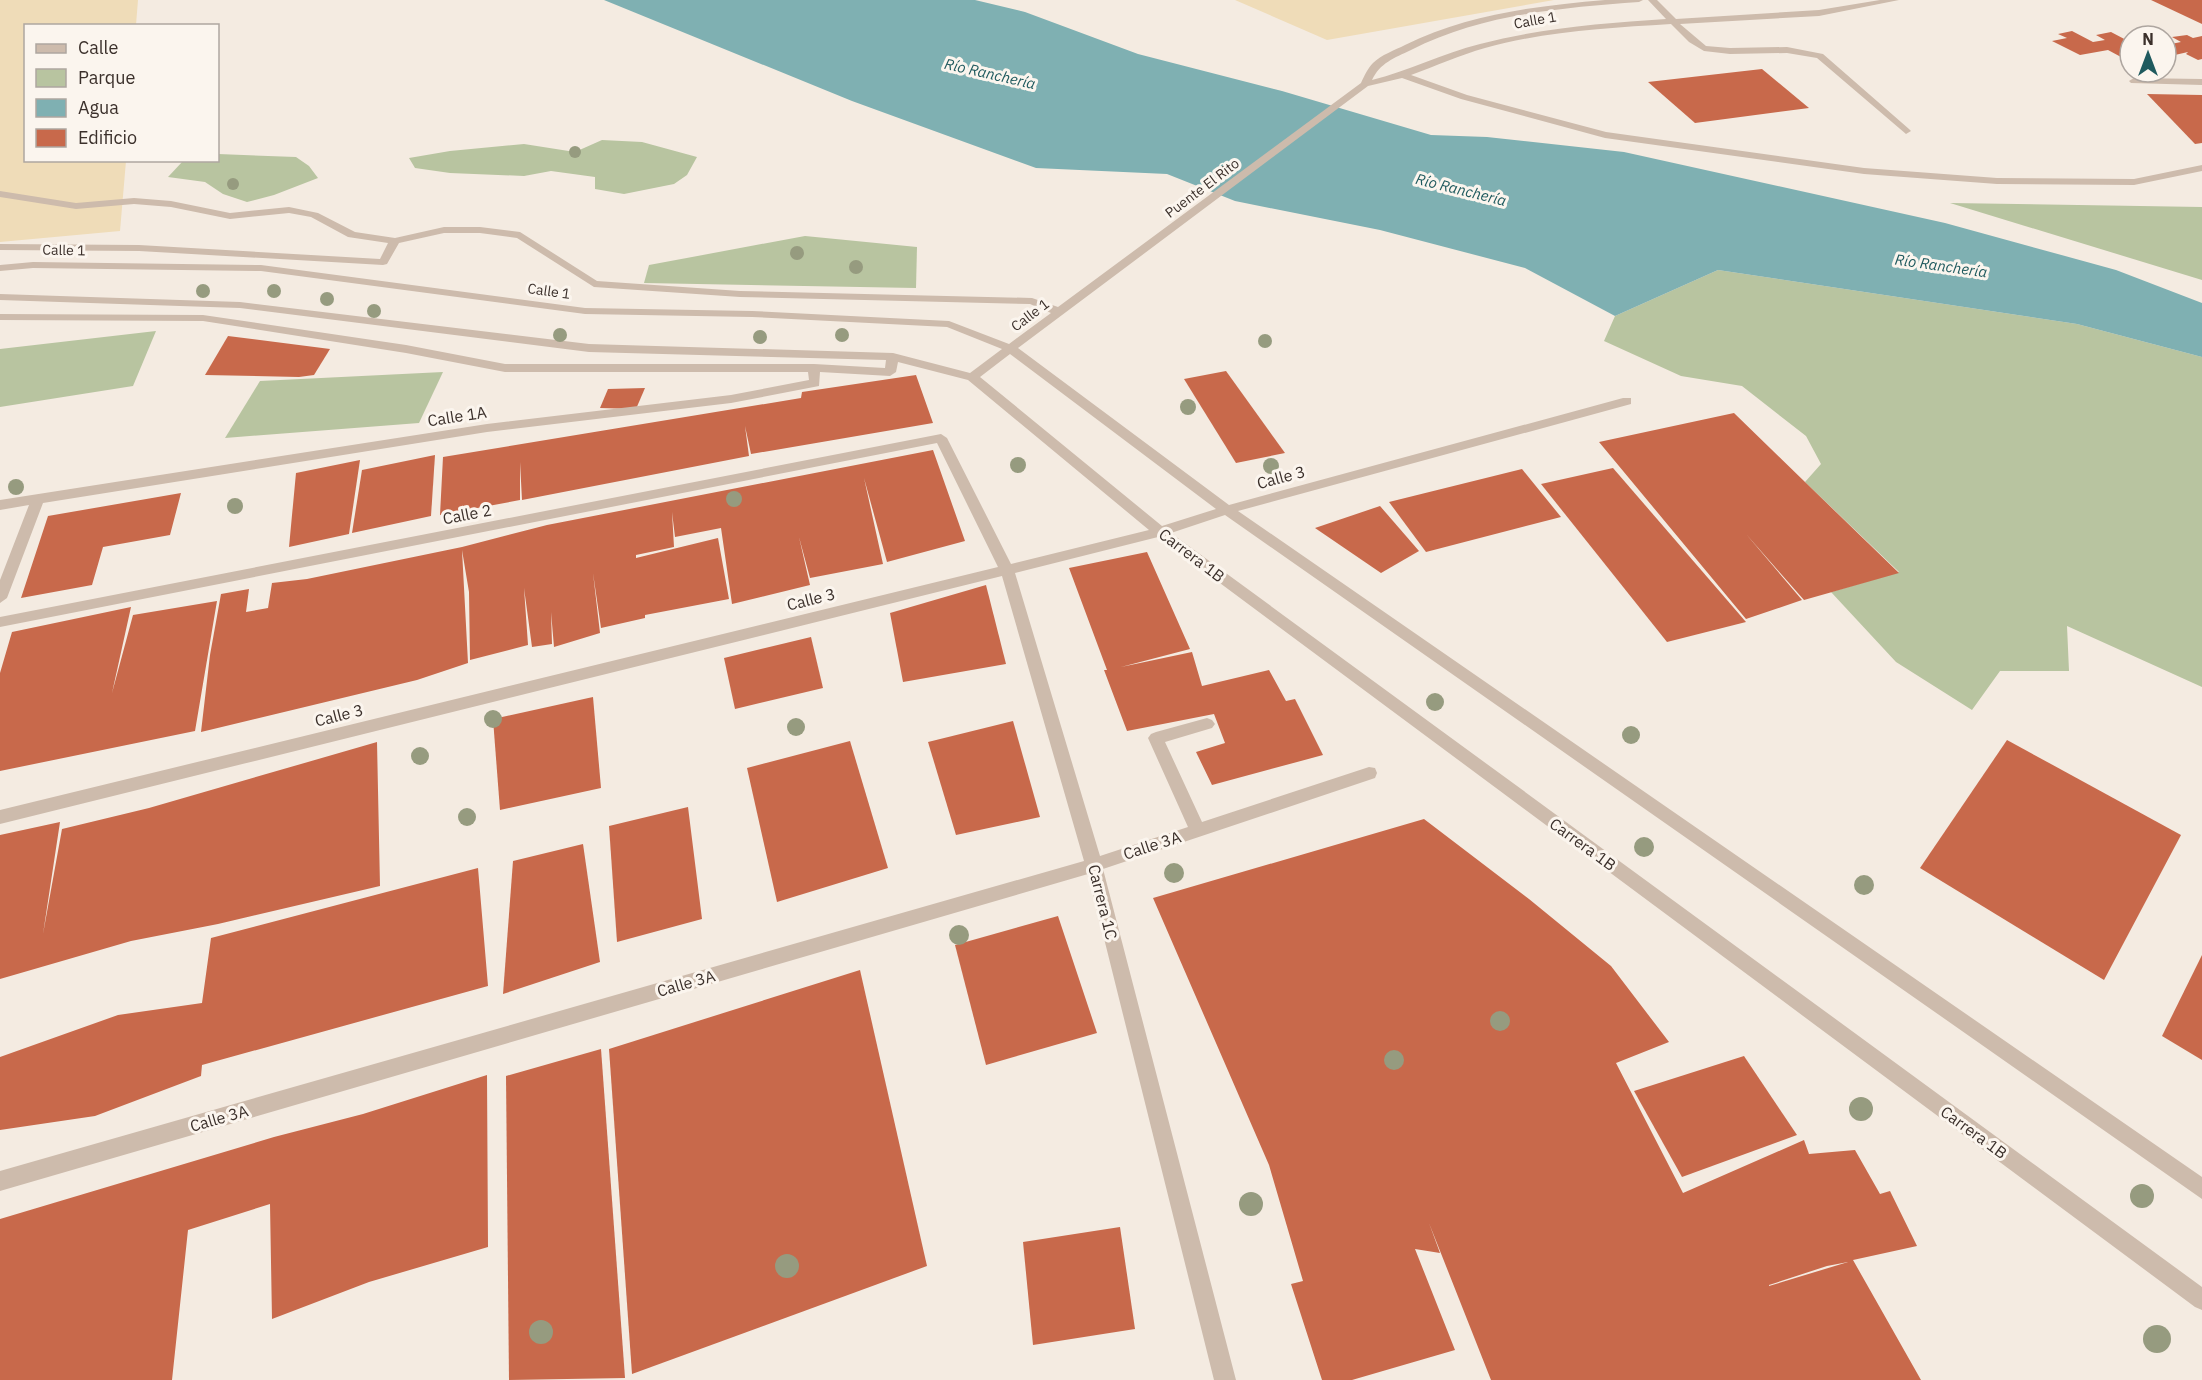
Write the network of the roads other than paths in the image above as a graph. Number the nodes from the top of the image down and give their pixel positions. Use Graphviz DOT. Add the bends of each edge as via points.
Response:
graph roads {
  1 [pos="1640,0"];
  2 [pos="1652,0"];
  3 [pos="1895,0"];
  4 [pos="1674,21"];
  5 [pos="1403,75"];
  6 [pos="2178,82"];
  7 [pos="2202,82"];
  8 [pos="1365,84"];
  9 [pos="1345,99"];
  10 [pos="1906,131"];
  11 [pos="2202,168"];
  12 [pos="0,194"];
  13 [pos="395,241"];
  14 [pos="0,248"];
  15 [pos="0,268"];
  16 [pos="0,297"];
  17 [pos="1076,300"];
  18 [pos="1060,312"];
  19 [pos="0,317"];
  20 [pos="1011,348"];
  21 [pos="893,357"];
  22 [pos="814,368"];
  23 [pos="972,377"];
  24 [pos="1627,401"];
  25 [pos="941,438"];
  26 [pos="38,498"];
  27 [pos="0,505"];
  28 [pos="1227,510"];
  29 [pos="1160,532"];
  30 [pos="1007,570"];
  31 [pos="0,598"];
  32 [pos="0,622"];
  33 [pos="1207,724"];
  34 [pos="1369,773"];
  35 [pos="0,817"];
  36 [pos="1198,830"];
  37 [pos="1094,865"];
  38 [pos="0,1181"];
  39 [pos="2202,1189"];
  40 [pos="2202,1300"];
  41 [pos="1225,1380"];
  1 -- 8 [label="street, Calle 1" via="1515,12 1467,24 1418,41 1375,65"];
  2 -- 4 [label="street"];
  3 -- 4 [label="street, Calle 1" via="1818,13"];
  4 -- 5 [label="street, Calle 1" via="1542,33 1481,46"];
  4 -- 10 [label="street" via="1704,48 1787,50 1820,56"];
  5 -- 8 [label="street, Calle 1"];
  5 -- 11 [label="street" via="1464,97 1605,135 1864,171 1997,181 2134,182"];
  6 -- 7 [label="street"];
  8 -- 9 [label="street, Calle 1"];
  9 -- 17 [label="street, Puente El Rito"];
  12 -- 13 [label="street" via="76,206 134,201 171,204 230,216 289,210 314,215 352,235"];
  13 -- 14 [label="street" via="383,262 140,248"];
  13 -- 18 [label="street" via="444,230 520,235 594,284 740,294 1032,301"];
  15 -- 20 [label="street, Calle 1" via="261,268 585,311 949,324"];
  16 -- 21 [label="street" via="240,305 589,348"];
  17 -- 18 [label="street, Calle 1"];
  18 -- 20 [label="street, Calle 1"];
  19 -- 22 [label="street" via="203,318 506,368"];
  20 -- 23 [label="street"];
  20 -- 28 [label="street"];
  21 -- 22 [label="street" via="890,372"];
  21 -- 23 [label="street"];
  22 -- 26 [label="street, Calle 1A" via="815,383 731,399 487,428"];
  23 -- 29 [label="street, Carrera 1B"];
  24 -- 28 [label="street, Calle 3"];
  25 -- 30 [label="street, Carrera 1C"];
  25 -- 32 [label="street, Calle 2"];
  26 -- 27 [label="street, Calle 1A"];
  26 -- 31 [label="street"];
  28 -- 29 [label="street, Calle 3"];
  28 -- 39 [label="street"];
  29 -- 30 [label="street, Calle 3"];
  29 -- 40 [label="street, Carrera 1B"];
  30 -- 35 [label="street, Calle 3"];
  30 -- 37 [label="street, Carrera 1C"];
  33 -- 36 [label="street" via="1156,738"];
  34 -- 36 [label="street, Calle 3A"];
  36 -- 37 [label="street, Calle 3A"];
  37 -- 38 [label="street, Calle 3A"];
  37 -- 41 [label="street, Carrera 1C"];
}
